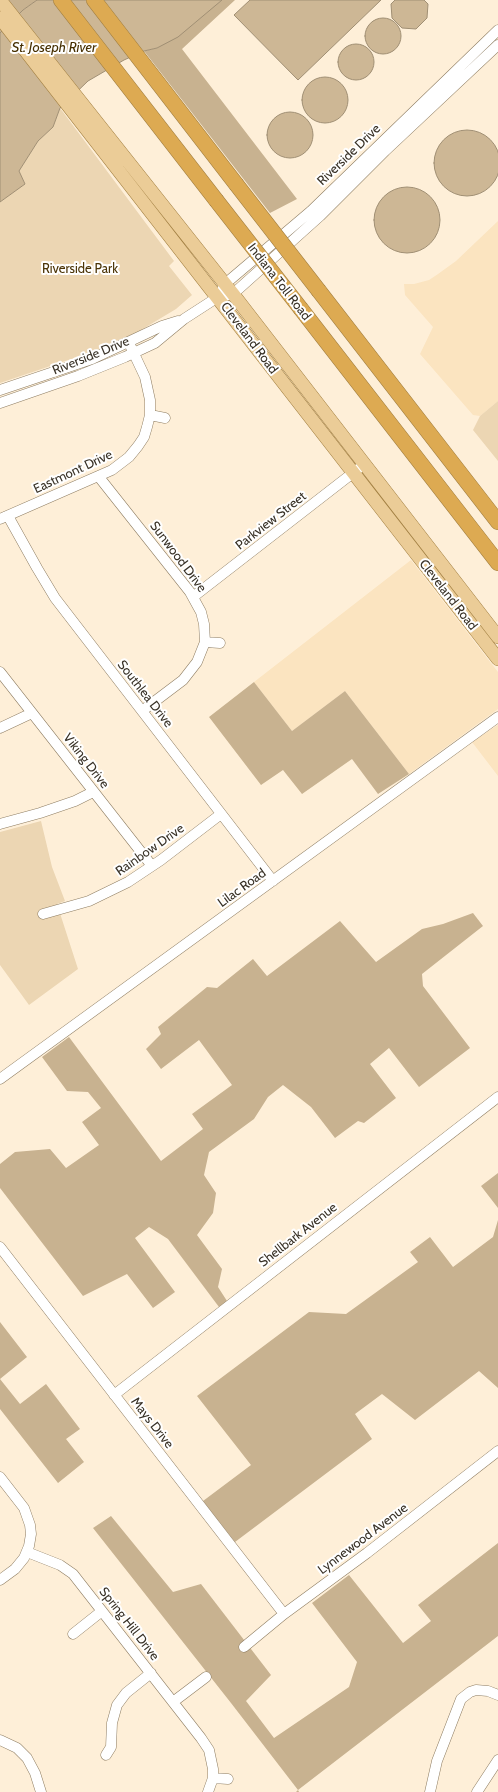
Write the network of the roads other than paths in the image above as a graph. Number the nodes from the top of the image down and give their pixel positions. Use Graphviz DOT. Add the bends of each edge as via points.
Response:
graph roads {
  1 [pos="0,0"];
  2 [pos="61,0"];
  3 [pos="94,0"];
  4 [pos="0,18"];
  5 [pos="498,30"];
  6 [pos="498,45"];
  7 [pos="84,117"];
  8 [pos="225,284"];
  9 [pos="233,294"];
  10 [pos="218,298"];
  11 [pos="184,319"];
  12 [pos="129,343"];
  13 [pos="134,353"];
  14 [pos="0,390"];
  15 [pos="0,403"];
  16 [pos="150,415"];
  17 [pos="165,418"];
  18 [pos="364,465"];
  19 [pos="353,473"];
  20 [pos="99,477"];
  21 [pos="4,517"];
  22 [pos="498,522"];
  23 [pos="498,563"];
  24 [pos="193,597"];
  25 [pos="498,637"];
  26 [pos="205,642"];
  27 [pos="220,643"];
  28 [pos="498,659"];
  29 [pos="0,672"];
  30 [pos="142,711"];
  31 [pos="32,713"];
  32 [pos="498,717"];
  33 [pos="0,728"];
  34 [pos="93,792"];
  35 [pos="221,814"];
  36 [pos="0,824"];
  37 [pos="152,866"];
  38 [pos="273,881"];
  39 [pos="43,914"];
  40 [pos="0,1079"];
  41 [pos="498,1096"];
  42 [pos="0,1247"];
  43 [pos="114,1395"];
  44 [pos="498,1451"];
  45 [pos="0,1477"];
  46 [pos="27,1552"];
  47 [pos="0,1580"];
  48 [pos="102,1611"];
  49 [pos="284,1614"];
  50 [pos="73,1634"];
  51 [pos="244,1647"];
  52 [pos="151,1673"];
  53 [pos="206,1677"];
  54 [pos="498,1695"];
  55 [pos="173,1702"];
  56 [pos="0,1740"];
  57 [pos="106,1755"];
  58 [pos="498,1760"];
  59 [pos="213,1778"];
  60 [pos="228,1779"];
  61 [pos="41,1792"];
  62 [pos="208,1792"];
  63 [pos="430,1792"];
  64 [pos="478,1792"];
  1 -- 7 [label="main road, Cleveland Road"];
  2 -- 23 [label="highway, Indiana Toll Road, bridge"];
  3 -- 22 [label="highway, Indiana Toll Road, bridge"];
  4 -- 7 [label="main road, Cleveland Road"];
  5 -- 8 [label="street, Riverside Drive" via="310,211"];
  6 -- 9 [label="street, Riverside Drive" via="320,216"];
  7 -- 8 [label="main road, Cleveland Road"];
  7 -- 10 [label="main road, Cleveland Road"];
  8 -- 9 [label="main road, Cleveland Road"];
  8 -- 10 [label="street, Riverside Drive"];
  9 -- 10 [label="street, Riverside Drive"];
  9 -- 18 [label="main road, Cleveland Road"];
  10 -- 11 [label="street, Riverside Drive"];
  10 -- 19 [label="main road, Cleveland Road"];
  11 -- 12 [label="street, Riverside Drive" via="162,326"];
  11 -- 13 [label="street, Riverside Drive" via="155,343"];
  12 -- 13 [label="street, Eastmont Drive"];
  12 -- 14 [label="street, Riverside Drive" via="92,359"];
  13 -- 15 [label="street, Riverside Drive"];
  13 -- 16 [label="street, Eastmont Drive" via="149,390"];
  16 -- 17 [label="street"];
  16 -- 20 [label="street, Eastmont Drive" via="144,437 129,457"];
  18 -- 19 [label="street, Parkview Street"];
  18 -- 25 [label="main road, Cleveland Road"];
  19 -- 24 [label="street, Parkview Street"];
  19 -- 28 [label="main road, Cleveland Road"];
  20 -- 21 [label="street, Eastmont Drive"];
  20 -- 24 [label="street, Sunwood Drive"];
  21 -- 30 [label="street, Southlea Drive" via="55,598"];
  24 -- 26 [label="street, Sunwood Drive" via="203,618"];
  26 -- 27 [label="street"];
  26 -- 30 [label="street, Sunwood Drive" via="202,652 183,680"];
  29 -- 31 [label="street, Viking Drive"];
  30 -- 35 [label="street, Southlea Drive"];
  31 -- 33 [label="street"];
  31 -- 34 [label="street, Viking Drive"];
  32 -- 38 [label="street, Lilac Road"];
  34 -- 36 [label="street" via="75,801"];
  34 -- 37 [label="street, Viking Drive"];
  35 -- 37 [label="street, Rainbow Drive"];
  35 -- 38 [label="street, Southlea Drive"];
  37 -- 39 [label="street, Rainbow Drive" via="104,894"];
  38 -- 40 [label="street, Lilac Road"];
  41 -- 43 [label="street, Shellbark Avenue"];
  42 -- 43 [label="street, Mays Drive"];
  43 -- 49 [label="street, Mays Drive"];
  44 -- 49 [label="street, Lynnewood Avenue"];
  45 -- 46 [label="street" via="28,1516 31,1534"];
  46 -- 47 [label="street" via="15,1569"];
  46 -- 48 [label="street, Spring Hill Drive" via="67,1569"];
  48 -- 50 [label="street"];
  48 -- 52 [label="street, Spring Hill Drive"];
  49 -- 51 [label="street, Lynnewood Avenue"];
  52 -- 55 [label="street, Spring Hill Drive"];
  52 -- 57 [label="street" via="126,1693 117,1705 112,1723 111,1747"];
  53 -- 55 [label="street"];
  54 -- 63 [label="street" via="476,1690 461,1699 439,1756"];
  55 -- 59 [label="street, Spring Hill Drive" via="209,1750"];
  56 -- 61 [label="street" via="17,1748 27,1758 36,1774"];
  58 -- 64 [label="street"];
  59 -- 60 [label="street"];
  59 -- 62 [label="street"];
}
